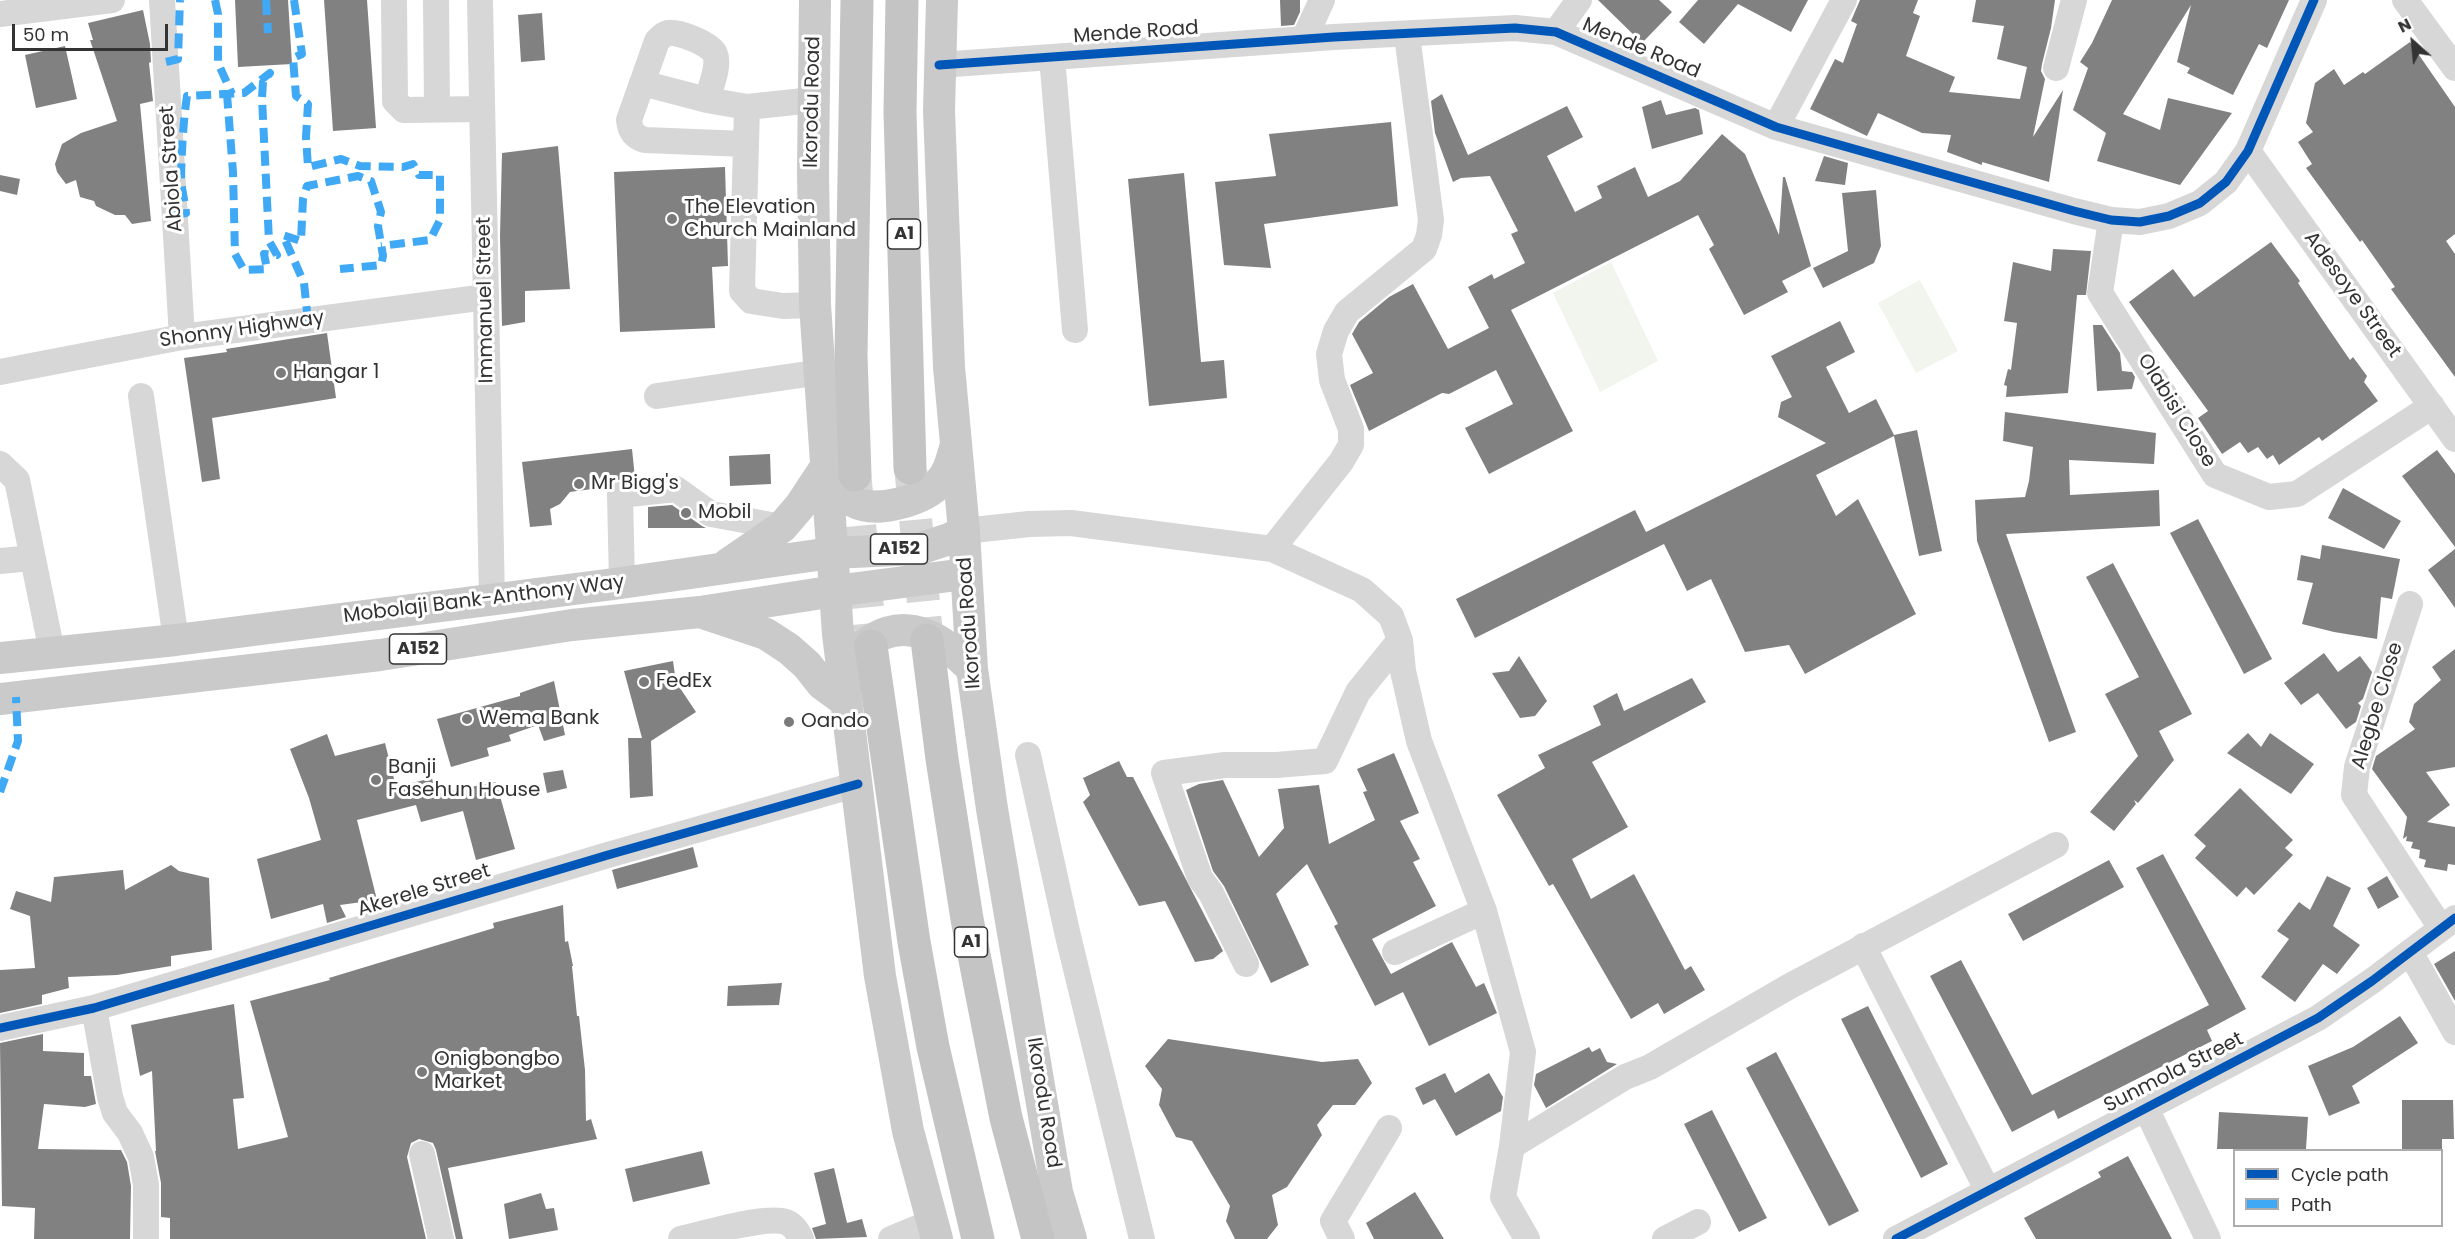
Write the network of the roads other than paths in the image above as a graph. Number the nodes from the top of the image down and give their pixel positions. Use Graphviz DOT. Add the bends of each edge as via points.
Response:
graph roads {
  1 [pos="112,0"];
  2 [pos="162,0"];
  3 [pos="394,0"];
  4 [pos="436,0"];
  5 [pos="480,0"];
  6 [pos="815,0"];
  7 [pos="857,0"];
  8 [pos="902,0"];
  9 [pos="942,0"];
  10 [pos="1322,0"];
  11 [pos="1579,0"];
  12 [pos="1844,0"];
  13 [pos="2074,0"];
  14 [pos="2314,0"];
  15 [pos="2405,0"];
  16 [pos="0,14"];
  17 [pos="1556,32"];
  18 [pos="1407,34"];
  19 [pos="1304,39"];
  20 [pos="1052,57"];
  21 [pos="939,65"];
  22 [pos="2056,68"];
  23 [pos="2455,68"];
  24 [pos="642,83"];
  25 [pos="707,100"];
  26 [pos="813,100"];
  27 [pos="747,107"];
  28 [pos="482,109"];
  29 [pos="438,110"];
  30 [pos="1776,127"];
  31 [pos="745,144"];
  32 [pos="2248,151"];
  33 [pos="2111,220"];
  34 [pos="486,297"];
  35 [pos="815,304"];
  36 [pos="1075,330"];
  37 [pos="182,337"];
  38 [pos="0,372"];
  39 [pos="821,372"];
  40 [pos="141,396"];
  41 [pos="657,396"];
  42 [pos="2432,406"];
  43 [pos="2455,439"];
  44 [pos="955,448"];
  45 [pos="0,464"];
  46 [pos="910,468"];
  47 [pos="841,470"];
  48 [pos="782,527"];
  49 [pos="964,531"];
  50 [pos="1272,549"];
  51 [pos="831,553"];
  52 [pos="31,558"];
  53 [pos="0,561"];
  54 [pos="722,568"];
  55 [pos="965,574"];
  56 [pos="622,583"];
  57 [pos="835,591"];
  58 [pos="492,600"];
  59 [pos="2410,603"];
  60 [pos="700,612"];
  61 [pos="176,640"];
  62 [pos="927,640"];
  63 [pos="1400,640"];
  64 [pos="871,646"];
  65 [pos="51,652"];
  66 [pos="0,658"];
  67 [pos="972,669"];
  68 [pos="0,699"];
  69 [pos="844,700"];
  70 [pos="1028,755"];
  71 [pos="858,784"];
  72 [pos="2056,845"];
  73 [pos="1484,911"];
  74 [pos="2448,923"];
  75 [pos="1863,946"];
  76 [pos="1395,952"];
  77 [pos="2410,952"];
  78 [pos="1246,964"];
  79 [pos="94,1008"];
  80 [pos="0,1028"];
  81 [pos="2455,1032"];
  82 [pos="2145,1108"];
  83 [pos="1389,1128"];
  84 [pos="1512,1146"];
  85 [pos="422,1154"];
  86 [pos="1988,1191"];
  87 [pos="1698,1222"];
  88 [pos="934,1231"];
  89 [pos="146,1239"];
  90 [pos="441,1239"];
  91 [pos="681,1239"];
  92 [pos="801,1239"];
  93 [pos="891,1239"];
  94 [pos="978,1239"];
  95 [pos="1038,1239"];
  96 [pos="1071,1239"];
  97 [pos="1142,1239"];
  98 [pos="1342,1239"];
  99 [pos="1527,1239"];
  100 [pos="1665,1239"];
  101 [pos="1896,1239"];
  102 [pos="2208,1239"];
  1 -- 16 [label="street"];
  2 -- 37 [label="street, Abiola Street"];
  3 -- 29 [label="street" via="395,101 404,110"];
  4 -- 29 [label="street"];
  5 -- 28 [label="street, Immanuel Street"];
  6 -- 26 [label="main road, Ikorodu Road"];
  7 -- 47 [label="highway, Ikorodu Road" via="851,355"];
  8 -- 46 [label="highway, A1" via="900,112"];
  9 -- 21 [label="main road, Ikorodu Road"];
  10 -- 19 [label="street"];
  11 -- 17 [label="street"];
  12 -- 30 [label="street"];
  13 -- 22 [label="street"];
  14 -- 32 [label="street, Mende Road"];
  15 -- 23 [label="street"];
  17 -- 18 [label="street, Mende Road" via="1515,28"];
  17 -- 30 [label="street, Mende Road"];
  18 -- 19 [label="street, Mende Road"];
  18 -- 50 [label="street" via="1430,235 1424,249 1347,312 1336,331 1329,354 1331,371 1351,429 1351,445"];
  19 -- 20 [label="street, Mende Road"];
  20 -- 21 [label="street, Mende Road"];
  20 -- 36 [label="street"];
  21 -- 44 [label="main road, Ikorodu Road"];
  24 -- 25 [label="street"];
  24 -- 25 [label="street" via="657,40 671,32 709,46 715,54"];
  24 -- 31 [label="street" via="629,120 630,130 638,138"];
  25 -- 27 [label="street"];
  26 -- 27 [label="street"];
  26 -- 35 [label="main road, Ikorodu Road"];
  27 -- 31 [label="street"];
  28 -- 29 [label="street"];
  28 -- 34 [label="street, Immanuel Street"];
  30 -- 33 [label="street, Mende Road"];
  31 -- 35 [label="street" via="742,291 751,301 783,306"];
  32 -- 33 [label="street, Mende Road" via="2226,182 2200,202 2169,216 2140,222"];
  32 -- 42 [label="street, Adesoye Street"];
  33 -- 42 [label="street, Olabisi Close" via="2100,293 2215,475 2269,497 2297,494"];
  34 -- 37 [label="street, Shonny Highway"];
  34 -- 58 [label="street, Immanuel Street"];
  35 -- 39 [label="main road, Ikorodu Road"];
  37 -- 38 [label="street, Shonny Highway"];
  39 -- 41 [label="street"];
  39 -- 47 [label="main road, Ikorodu Road"];
  40 -- 61 [label="street"];
  42 -- 43 [label="street, Adesoye Street"];
  44 -- 47 [label="main road" via="939,483 911,500 889,505 854,502 839,488"];
  44 -- 49 [label="main road, Ikorodu Road"];
  45 -- 52 [label="street" via="17,480"];
  47 -- 48 [label="main road, A152"];
  47 -- 51 [label="main road, Ikorodu Road"];
  48 -- 54 [label="main road, A152"];
  48 -- 56 [label="street" via="711,514 676,489 620,495"];
  49 -- 50 [label="street" via="1071,523"];
  49 -- 51 [label="main road, Mobolaji Bank-Anthony Way / A152" via="919,549"];
  49 -- 55 [label="main road, Ikorodu Road"];
  50 -- 63 [label="street" via="1362,590 1390,616"];
  51 -- 54 [label="main road, Mobolaji Bank-Anthony Way / A152"];
  51 -- 57 [label="main road, Ikorodu Road"];
  52 -- 53 [label="street"];
  52 -- 65 [label="street"];
  54 -- 56 [label="main road, Mobolaji Bank-Anthony Way / A152"];
  55 -- 57 [label="main road, Mobolaji Bank-Anthony Way / A152"];
  55 -- 67 [label="main road, Ikorodu Road"];
  56 -- 58 [label="main road, Mobolaji Bank-Anthony Way / A152"];
  57 -- 60 [label="main road, Mobolaji Bank-Anthony Way / A152"];
  57 -- 69 [label="main road, Ikorodu Road"];
  58 -- 61 [label="main road, Mobolaji Bank-Anthony Way / A152"];
  59 -- 74 [label="street, Alegbe Close" via="2357,767 2354,795"];
  60 -- 68 [label="main road, Mobolaji Bank-Anthony Way / A152"];
  60 -- 69 [label="main road, A152" via="766,634 789,649 822,684"];
  61 -- 65 [label="main road, Mobolaji Bank-Anthony Way / A152"];
  62 -- 95 [label="highway, Ikorodu Road / A1" via="967,919 1006,1118"];
  63 -- 73 [label="street" via="1419,741"];
  63 -- 78 [label="street" via="1358,692 1325,761 1224,765 1164,773 1200,878 1211,892"];
  64 -- 94 [label="highway" via="914,942 933,1047"];
  65 -- 66 [label="main road, Mobolaji Bank-Anthony Way / A152"];
  67 -- 69 [label="main road" via="937,640 913,630 891,630 866,643 855,654"];
  67 -- 96 [label="main road, Ikorodu Road" via="1057,1192"];
  69 -- 71 [label="main road, Ikorodu Road"];
  70 -- 97 [label="street"];
  71 -- 79 [label="street, Akerele Street"];
  71 -- 88 [label="main road, Ikorodu Road" via="880,976 908,1131"];
  72 -- 75 [label="street"];
  73 -- 76 [label="street"];
  73 -- 84 [label="street" via="1523,1052"];
  74 -- 77 [label="street, Sunmola Street"];
  75 -- 84 [label="street" via="1650,1067 1625,1077"];
  75 -- 86 [label="street"];
  77 -- 81 [label="street"];
  77 -- 82 [label="street, Sunmola Street" via="2318,1018"];
  79 -- 80 [label="street, Akerele Street"];
  79 -- 89 [label="street" via="115,1113 134,1139 141,1157 146,1185"];
  82 -- 86 [label="street, Sunmola Street"];
  82 -- 102 [label="street"];
  83 -- 98 [label="street" via="1333,1221"];
  84 -- 99 [label="street" via="1503,1197"];
  85 -- 90 [label="street"];
  86 -- 101 [label="street, Sunmola Street"];
  87 -- 100 [label="street"];
  88 -- 93 [label="street"];
  91 -- 92 [label="street" via="766,1221 785,1221"];
}
